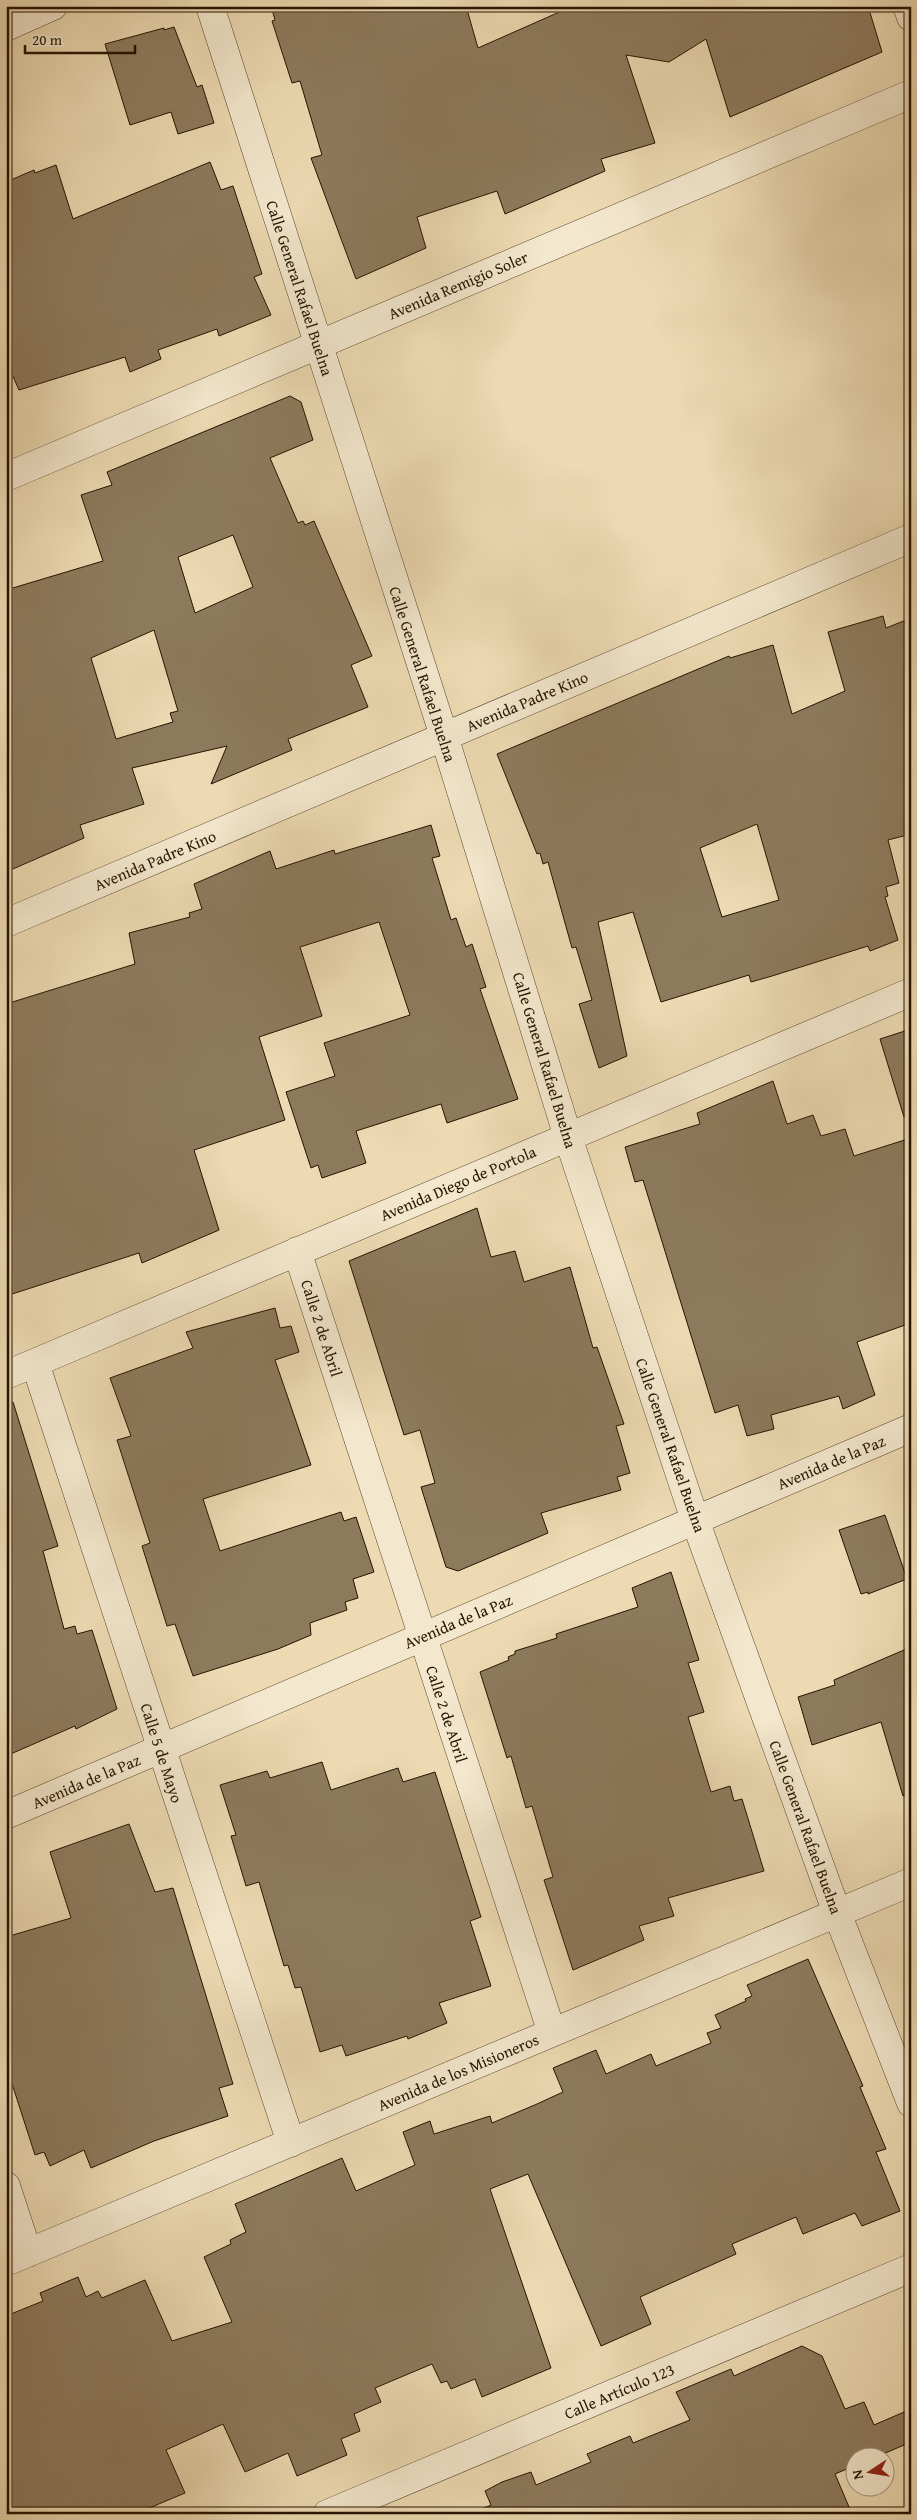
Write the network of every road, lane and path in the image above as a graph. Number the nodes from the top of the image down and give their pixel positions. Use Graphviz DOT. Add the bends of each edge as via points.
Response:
graph roads {
  1 [pos="53,6"];
  2 [pos="210,6"];
  3 [pos="907,6"];
  4 [pos="911,17"];
  5 [pos="6,26"];
  6 [pos="911,94"];
  7 [pos="317,344"];
  8 [pos="6,477"];
  9 [pos="911,538"];
  10 [pos="444,736"];
  11 [pos="6,923"];
  12 [pos="911,992"];
  13 [pos="568,1137"];
  14 [pos="297,1251"];
  15 [pos="35,1362"];
  16 [pos="6,1375"];
  17 [pos="911,1428"];
  18 [pos="695,1520"];
  19 [pos="422,1637"];
  20 [pos="160,1749"];
  21 [pos="6,1815"];
  22 [pos="911,1882"];
  23 [pos="838,1913"];
  24 [pos="552,2033"];
  25 [pos="911,2103"];
  26 [pos="291,2142"];
  27 [pos="6,2186"];
  28 [pos="17,2257"];
  29 [pos="911,2268"];
  30 [pos="327,2514"];
  1 -- 5 [label="street"];
  2 -- 7 [label="street, Calle General Rafael Buelna"];
  3 -- 4 [label="street"];
  6 -- 7 [label="street, Avenida Remigio Soler"];
  7 -- 8 [label="street, Avenida Remigio Soler"];
  7 -- 10 [label="street, Calle General Rafael Buelna"];
  9 -- 10 [label="street, Avenida Padre Kino"];
  10 -- 11 [label="street, Avenida Padre Kino"];
  10 -- 13 [label="street, Calle General Rafael Buelna"];
  12 -- 13 [label="street, Avenida Diego de Portola"];
  13 -- 14 [label="street, Avenida Diego de Portola"];
  13 -- 18 [label="street, Calle General Rafael Buelna"];
  14 -- 15 [label="street, Avenida Diego de Portola"];
  14 -- 19 [label="street, Calle 2 de Abril"];
  15 -- 16 [label="street, Avenida Diego de Portola"];
  15 -- 20 [label="street, Calle 5 de Mayo"];
  17 -- 18 [label="street, Avenida de la Paz"];
  18 -- 19 [label="street, Avenida de la Paz"];
  18 -- 23 [label="street, Calle General Rafael Buelna"];
  19 -- 20 [label="street, Avenida de la Paz"];
  19 -- 24 [label="street, Calle 2 de Abril"];
  20 -- 21 [label="street, Avenida de la Paz"];
  20 -- 26 [label="street, Calle 5 de Mayo"];
  22 -- 23 [label="street, Avenida de los Misioneros"];
  23 -- 24 [label="street, Avenida de los Misioneros"];
  23 -- 25 [label="street, Calle General Rafael Buelna"];
  24 -- 26 [label="street, Avenida de los Misioneros"];
  26 -- 28 [label="street, Avenida de los Misioneros"];
  27 -- 28 [label="street"];
  29 -- 30 [label="street, Calle Artículo 123"];
}
